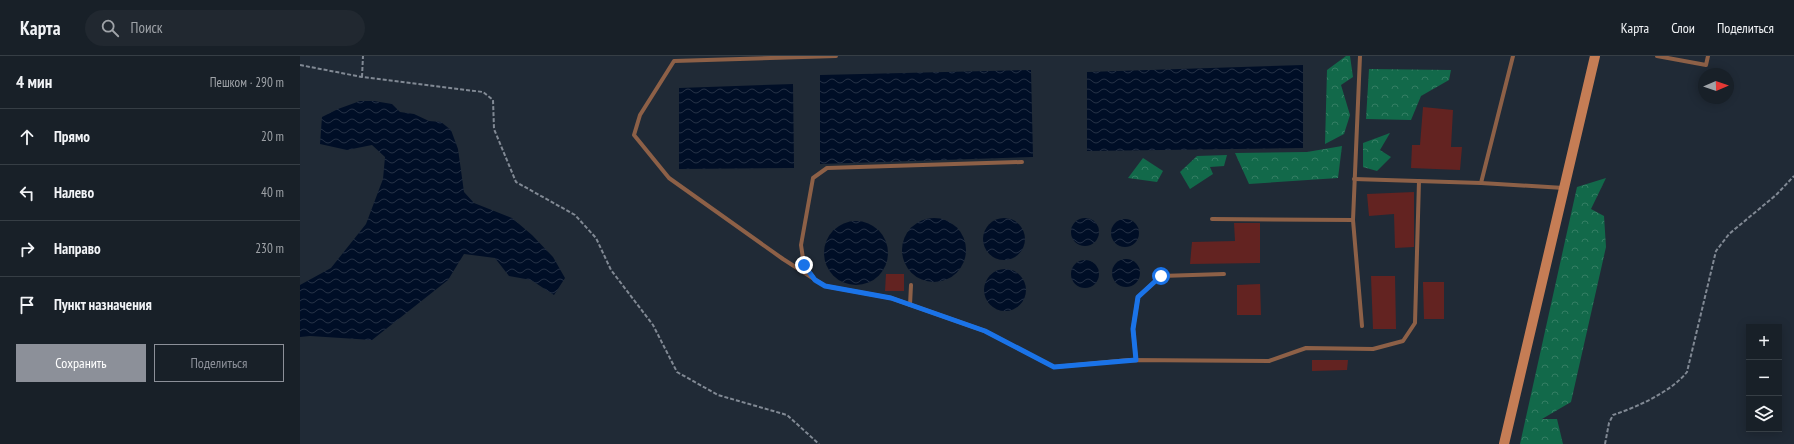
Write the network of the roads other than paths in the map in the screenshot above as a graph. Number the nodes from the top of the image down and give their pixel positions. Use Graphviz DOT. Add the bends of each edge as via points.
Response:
graph roads {
  1 [pos="671,56"];
  2 [pos="836,56"];
  3 [pos="1360,56"];
  4 [pos="1513,56"];
  5 [pos="1595,56"];
  6 [pos="1656,56"];
  7 [pos="1708,56"];
  8 [pos="674,61"];
  9 [pos="1022,162"];
  10 [pos="1354,179"];
  11 [pos="1419,181"];
  12 [pos="1481,183"];
  13 [pos="1564,188"];
  14 [pos="1212,219"];
  15 [pos="1353,220"];
  16 [pos="1224,274"];
  17 [pos="815,280"];
  18 [pos="911,285"];
  19 [pos="910,305"];
  20 [pos="1362,326"];
  21 [pos="1136,360"];
  22 [pos="1504,444"];
  1 -- 8 [label="lane"];
  2 -- 8 [label="lane"];
  3 -- 10 [label="lane"];
  4 -- 12 [label="lane"];
  5 -- 13 [label="street"];
  6 -- 7 [label="lane" via="1706,65"];
  8 -- 17 [label="lane" via="640,115 634,135 669,178"];
  9 -- 17 [label="lane" via="827,168 813,178 801,245 804,265"];
  10 -- 11 [label="lane"];
  10 -- 15 [label="lane"];
  11 -- 12 [label="lane"];
  11 -- 21 [label="lane" via="1415,323 1403,341 1373,349 1306,348 1269,361"];
  12 -- 13 [label="lane"];
  13 -- 22 [label="street"];
  14 -- 15 [label="lane"];
  15 -- 20 [label="lane"];
  16 -- 21 [label="lane" via="1161,276 1138,297 1133,329"];
  17 -- 19 [label="lane" via="825,286 891,298"];
  18 -- 19 [label="lane"];
  19 -- 21 [label="lane" via="985,331 1054,367"];
}
